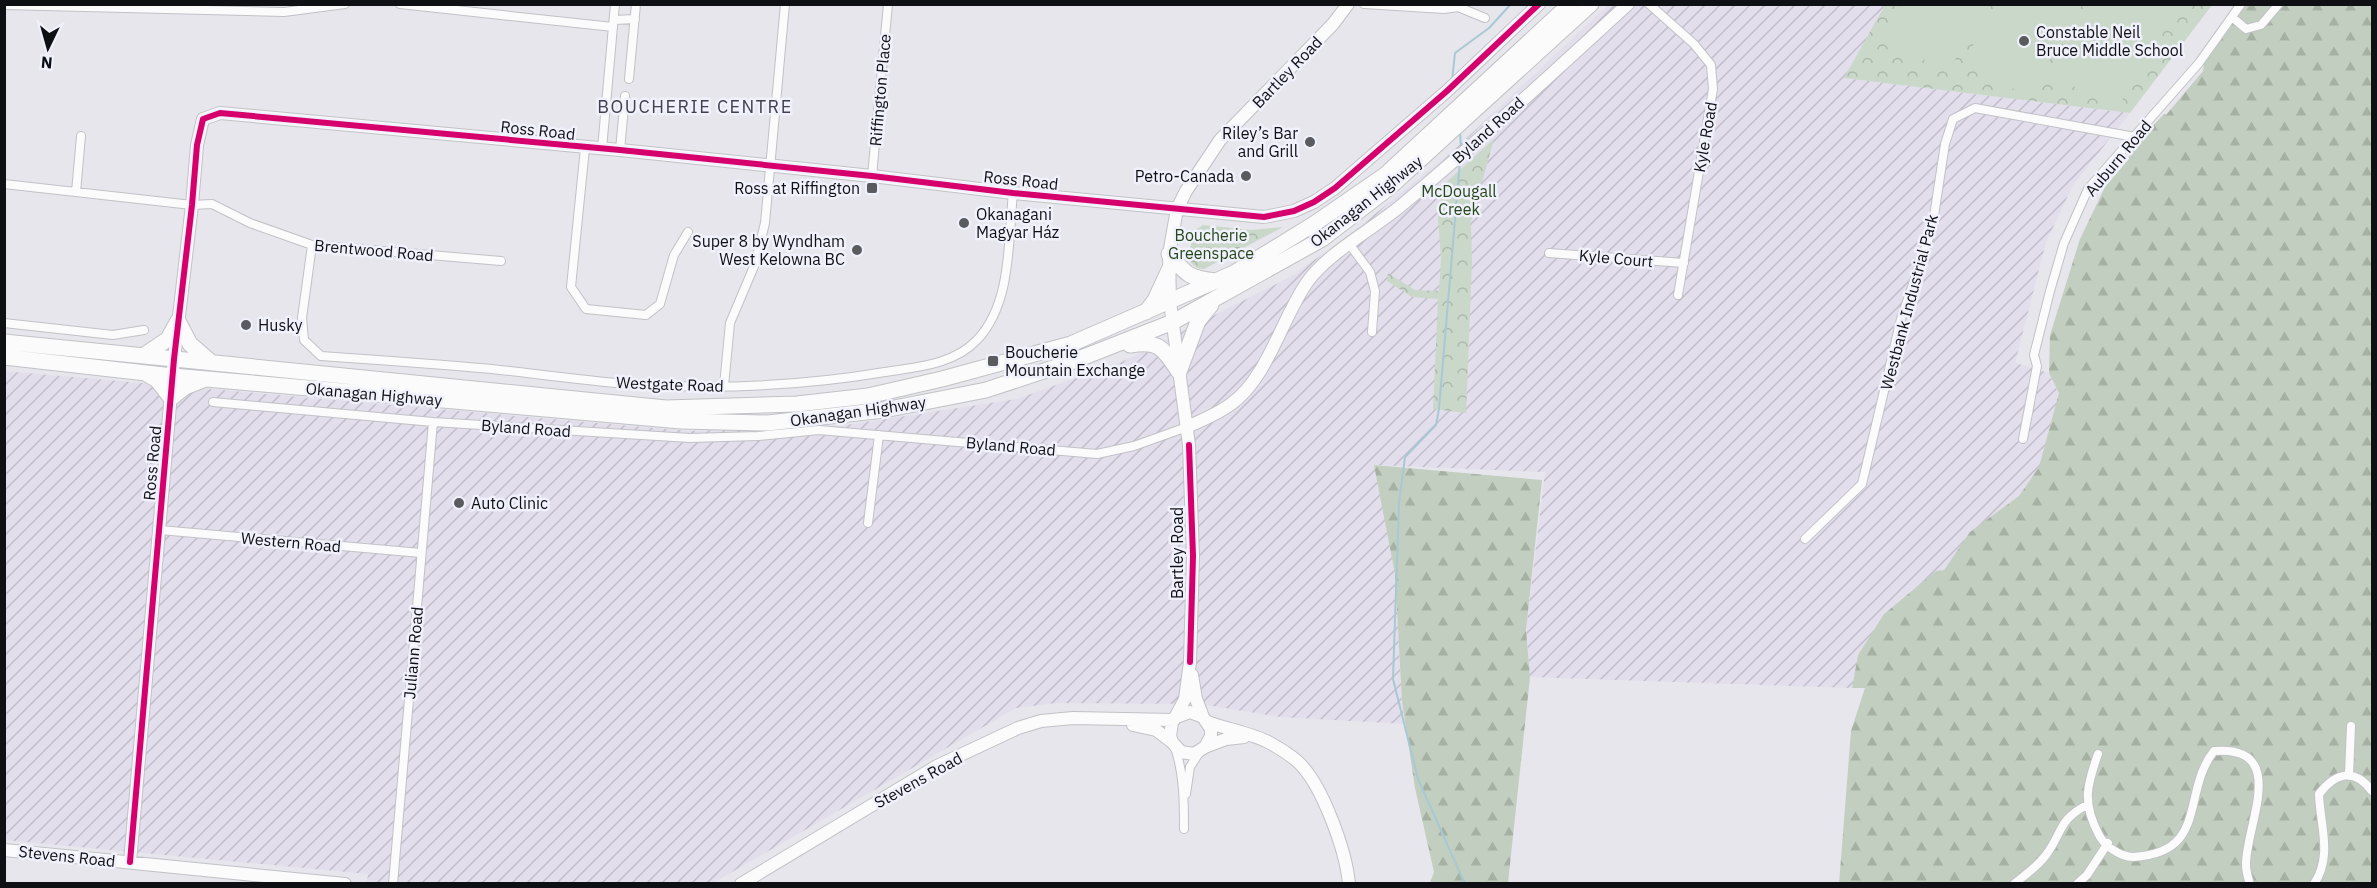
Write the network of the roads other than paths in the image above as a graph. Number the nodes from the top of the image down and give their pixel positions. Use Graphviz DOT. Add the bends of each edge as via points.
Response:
graph roads {
  1 [pos="345,4"];
  2 [pos="400,4"];
  3 [pos="615,4"];
  4 [pos="636,4"];
  5 [pos="785,4"];
  6 [pos="888,4"];
  7 [pos="1348,4"];
  8 [pos="1364,4"];
  9 [pos="1539,4"];
  10 [pos="1570,4"];
  11 [pos="1591,4"];
  12 [pos="1628,4"];
  13 [pos="1649,4"];
  14 [pos="2241,4"];
  15 [pos="2279,4"];
  16 [pos="4,5"];
  17 [pos="1457,6"];
  18 [pos="2232,17"];
  19 [pos="1485,18"];
  20 [pos="635,19"];
  21 [pos="614,23"];
  22 [pos="629,79"];
  23 [pos="625,96"];
  24 [pos="1457,118"];
  25 [pos="81,136"];
  26 [pos="2135,137"];
  27 [pos="585,148"];
  28 [pos="603,149"];
  29 [pos="620,150"];
  30 [pos="771,166"];
  31 [pos="872,176"];
  32 [pos="4,184"];
  33 [pos="76,192"];
  34 [pos="1013,193"];
  35 [pos="192,205"];
  36 [pos="1177,209"];
  37 [pos="687,232"];
  38 [pos="312,245"];
  39 [pos="1350,245"];
  40 [pos="1549,252"];
  41 [pos="1169,254"];
  42 [pos="501,261"];
  43 [pos="1684,263"];
  44 [pos="1169,270"];
  45 [pos="1216,281"];
  46 [pos="1677,295"];
  47 [pos="1216,298"];
  48 [pos="1170,302"];
  49 [pos="1146,313"];
  50 [pos="178,321"];
  51 [pos="1173,322"];
  52 [pos="4,323"];
  53 [pos="144,330"];
  54 [pos="1371,332"];
  55 [pos="4,342"];
  56 [pos="1106,348"];
  57 [pos="143,356"];
  58 [pos="4,357"];
  59 [pos="174,359"];
  60 [pos="212,363"];
  61 [pos="1179,372"];
  62 [pos="144,373"];
  63 [pos="173,376"];
  64 [pos="207,379"];
  65 [pos="724,386"];
  66 [pos="171,398"];
  67 [pos="213,402"];
  68 [pos="433,422"];
  69 [pos="1187,427"];
  70 [pos="879,435"];
  71 [pos="2024,440"];
  72 [pos="868,523"];
  73 [pos="160,530"];
  74 [pos="1805,539"];
  75 [pos="421,553"];
  76 [pos="1190,662"];
  77 [pos="1175,719"];
  78 [pos="1206,719"];
  79 [pos="1109,720"];
  80 [pos="2351,726"];
  81 [pos="1251,737"];
  82 [pos="1173,745"];
  83 [pos="1203,749"];
  84 [pos="2098,754"];
  85 [pos="2349,775"];
  86 [pos="2373,791"];
  87 [pos="2087,805"];
  88 [pos="1184,806"];
  89 [pos="1184,829"];
  90 [pos="2108,843"];
  91 [pos="4,849"];
  92 [pos="130,862"];
  93 [pos="2250,883"];
  94 [pos="345,884"];
  95 [pos="393,884"];
  96 [pos="741,884"];
  97 [pos="1349,884"];
  98 [pos="2014,884"];
  99 [pos="2077,884"];
  100 [pos="2314,884"];
  1 -- 16 [label="street" via="284,12"];
  2 -- 21 [label="street"];
  3 -- 21 [label="street"];
  4 -- 20 [label="street"];
  5 -- 30 [label="street"];
  6 -- 31 [label="street, Riffington Place"];
  7 -- 36 [label="street, Bartley Road" via="1220,140"];
  8 -- 17 [label="street" via="1444,9"];
  9 -- 36 [label="street, Ross Road" via="1447,91 1314,202 1294,212 1264,217"];
  10 -- 24 [label="highway, Okanagan Highway"];
  11 -- 24 [label="highway, Okanagan Highway"];
  12 -- 39 [label="street, Byland Road" via="1462,154"];
  13 -- 43 [label="street, Kyle Road" via="1694,44 1711,65 1713,89"];
  14 -- 18 [label="street, Auburn Road"];
  15 -- 18 [label="street" via="2261,24 2246,29"];
  17 -- 19 [label="street"];
  18 -- 26 [label="street, Auburn Road" via="2199,63"];
  20 -- 21 [label="street"];
  20 -- 22 [label="street"];
  21 -- 28 [label="street"];
  23 -- 29 [label="street"];
  24 -- 45 [label="highway, Okanagan Highway" via="1314,224"];
  24 -- 47 [label="highway, Okanagan Highway" via="1390,187 1322,239"];
  25 -- 33 [label="street"];
  26 -- 71 [label="street, Auburn Road" via="2088,189 2064,243 2034,355 2037,366"];
  26 -- 74 [label="street, Westbank Industrial Park" via="1976,108 1953,119 1945,144 1932,229 1901,320 1862,484"];
  27 -- 28 [label="street, Ross Road"];
  27 -- 35 [label="street, Ross Road" via="220,113 203,119"];
  27 -- 37 [label="street" via="571,287 586,309 646,315 660,304 674,255"];
  28 -- 29 [label="street, Ross Road"];
  29 -- 30 [label="street, Ross Road"];
  30 -- 31 [label="street, Ross Road"];
  30 -- 65 [label="street" via="756,264 730,323"];
  31 -- 34 [label="street, Ross Road"];
  32 -- 33 [label="street, Brentwood Road"];
  33 -- 35 [label="street, Brentwood Road"];
  34 -- 36 [label="street, Ross Road"];
  34 -- 65 [label="street, Westgate Road" via="999,305 984,332 960,353 930,365 865,376"];
  35 -- 38 [label="street, Brentwood Road" via="212,204 250,223"];
  35 -- 50 [label="street, Ross Road"];
  36 -- 41 [label="street, Bartley Road"];
  38 -- 42 [label="street, Brentwood Road"];
  38 -- 65 [label="street, Westgate Road" via="302,318 304,340 321,356 628,384"];
  39 -- 54 [label="street" via="1370,272 1375,291"];
  39 -- 69 [label="street, Byland Road" via="1307,282 1263,364 1240,397"];
  40 -- 43 [label="street, Kyle Court"];
  41 -- 44 [label="street, Bartley Road"];
  41 -- 45 [label="highway" via="1195,279"];
  43 -- 46 [label="street, Kyle Road"];
  44 -- 48 [label="street, Bartley Road"];
  44 -- 49 [label="highway"];
  45 -- 48 [label="highway, Okanagan Highway"];
  47 -- 51 [label="highway, Okanagan Highway"];
  47 -- 61 [label="highway" via="1198,321"];
  48 -- 49 [label="highway, Okanagan Highway"];
  48 -- 51 [label="street, Bartley Road"];
  49 -- 60 [label="highway, Okanagan Highway" via="1071,344 942,379 868,396 797,404 666,408"];
  50 -- 57 [label="highway" via="168,339"];
  50 -- 59 [label="street, Ross Road"];
  50 -- 60 [label="highway" via="190,344"];
  51 -- 56 [label="highway, Okanagan Highway"];
  51 -- 61 [label="street, Bartley Road"];
  52 -- 53 [label="street" via="113,335"];
  55 -- 57 [label="highway, Okanagan Highway"];
  56 -- 61 [label="highway" via="1156,344"];
  56 -- 64 [label="highway, Okanagan Highway" via="986,390 884,410 768,423 681,421"];
  57 -- 59 [label="highway, Okanagan Highway"];
  58 -- 62 [label="highway, Okanagan Highway"];
  59 -- 60 [label="highway, Okanagan Highway"];
  59 -- 63 [label="street, Ross Road"];
  61 -- 69 [label="street, Bartley Road"];
  62 -- 63 [label="highway, Okanagan Highway"];
  62 -- 66 [label="highway" via="157,380"];
  63 -- 64 [label="highway, Okanagan Highway"];
  63 -- 66 [label="street, Ross Road"];
  64 -- 66 [label="highway" via="185,387"];
  66 -- 73 [label="street, Ross Road"];
  67 -- 68 [label="street, Byland Road"];
  68 -- 70 [label="street, Byland Road" via="690,438 819,429"];
  68 -- 75 [label="street, Juliann Road"];
  69 -- 70 [label="street, Byland Road" via="1097,454"];
  69 -- 76 [label="street, Bartley Road" via="1193,556"];
  70 -- 72 [label="street"];
  73 -- 75 [label="street, Western Road"];
  73 -- 92 [label="street, Ross Road"];
  75 -- 95 [label="street, Juliann Road"];
  76 -- 77 [label="street, Bartley Road" via="1185,699"];
  76 -- 78 [label="street, Bartley Road" via="1196,699"];
  77 -- 78 [label="street" via="1190,712"];
  77 -- 79 [label="street, Stevens Road"];
  77 -- 82 [label="street" via="1170,729"];
  78 -- 81 [label="street"];
  78 -- 83 [label="street" via="1211,736"];
  79 -- 82 [label="street, Stevens Road" via="1156,730"];
  79 -- 96 [label="street, Stevens Road" via="1073,718 1018,728 937,766"];
  80 -- 85 [label="street"];
  81 -- 83 [label="street" via="1226,740"];
  81 -- 97 [label="street" via="1267,741 1298,762 1319,789"];
  82 -- 83 [label="street" via="1187,754"];
  82 -- 88 [label="street" via="1179,758"];
  83 -- 88 [label="street" via="1190,767"];
  84 -- 87 [label="street" via="2087,783"];
  85 -- 86 [label="street" via="2368,784"];
  85 -- 100 [label="street" via="2328,783 2319,794 2325,859"];
  87 -- 90 [label="street" via="2101,839"];
  87 -- 98 [label="street" via="2063,822 2046,854"];
  88 -- 89 [label="street"];
  90 -- 93 [label="street" via="2125,857 2168,849 2183,837 2205,762 2214,751 2230,750 2251,762 2260,789 2245,864"];
  90 -- 99 [label="street"];
  91 -- 92 [label="street, Stevens Road"];
  92 -- 94 [label="street, Stevens Road"];
}
